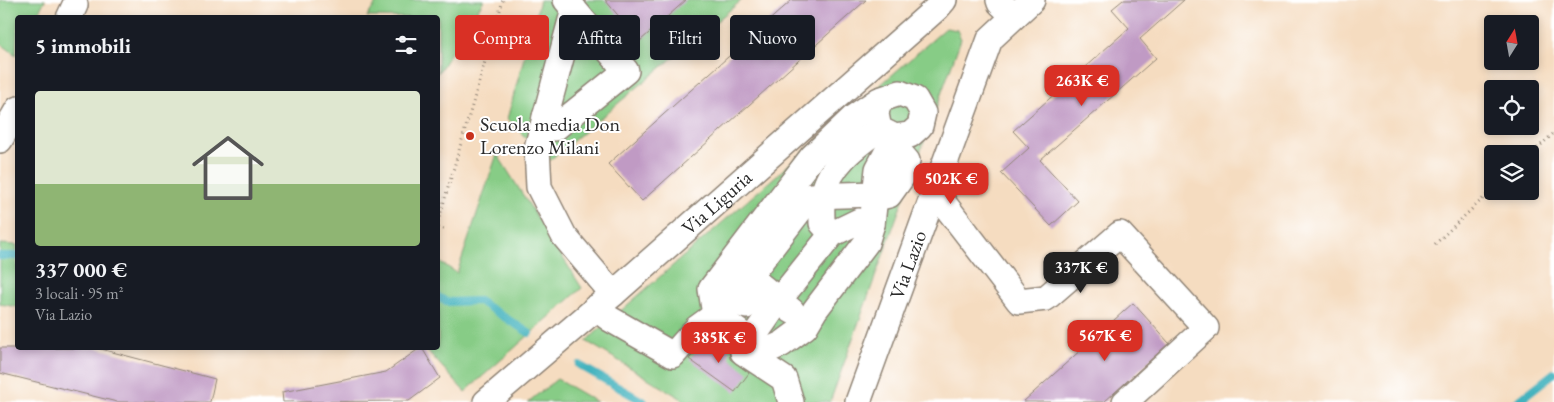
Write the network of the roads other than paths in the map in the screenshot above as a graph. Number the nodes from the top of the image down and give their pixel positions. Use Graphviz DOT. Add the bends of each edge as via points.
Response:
graph roads {
  1 [pos="944,0"];
  2 [pos="570,4"];
  3 [pos="1011,5"];
  4 [pos="15,114"];
  5 [pos="545,117"];
  6 [pos="883,124"];
  7 [pos="0,140"];
  8 [pos="831,172"];
  9 [pos="876,186"];
  10 [pos="935,192"];
  11 [pos="823,196"];
  12 [pos="872,224"];
  13 [pos="832,234"];
  14 [pos="746,268"];
  15 [pos="784,295"];
  16 [pos="604,301"];
  17 [pos="715,315"];
  18 [pos="810,318"];
  19 [pos="752,341"];
  20 [pos="486,402"];
  21 [pos="791,402"];
  22 [pos="858,402"];
  23 [pos="1125,402"];
  1 -- 16 [label="street, Via Liguria"];
  2 -- 5 [label="street"];
  2 -- 5 [label="street" via="626,71 555,128"];
  3 -- 10 [label="street, Via Lazio" via="990,39"];
  4 -- 7 [label="street"];
  5 -- 16 [label="street" via="537,148 539,187 564,236"];
  6 -- 8 [label="street" via="852,148"];
  6 -- 9 [label="street"];
  6 -- 14 [label="street" via="854,117 812,157"];
  8 -- 9 [label="street" via="845,181"];
  8 -- 11 [label="street"];
  9 -- 11 [label="street"];
  9 -- 12 [label="street"];
  10 -- 22 [label="street, Via Lazio"];
  10 -- 23 [label="street" via="1020,301 1046,298 1120,234 1206,328"];
  11 -- 13 [label="street" via="822,223"];
  11 -- 14 [label="street" via="811,196"];
  12 -- 13 [label="street" via="859,221"];
  12 -- 18 [label="street" via="866,243"];
  13 -- 15 [label="street"];
  14 -- 15 [label="street"];
  14 -- 17 [label="street" via="717,281 712,289"];
  15 -- 18 [label="street"];
  15 -- 19 [label="street"];
  16 -- 17 [label="street" via="610,319 674,355 697,328"];
  16 -- 20 [label="street, Via Liguria"];
  17 -- 19 [label="street"];
  18 -- 19 [label="street" via="782,344 766,351"];
  19 -- 21 [label="street" via="743,352 784,380"];
}
